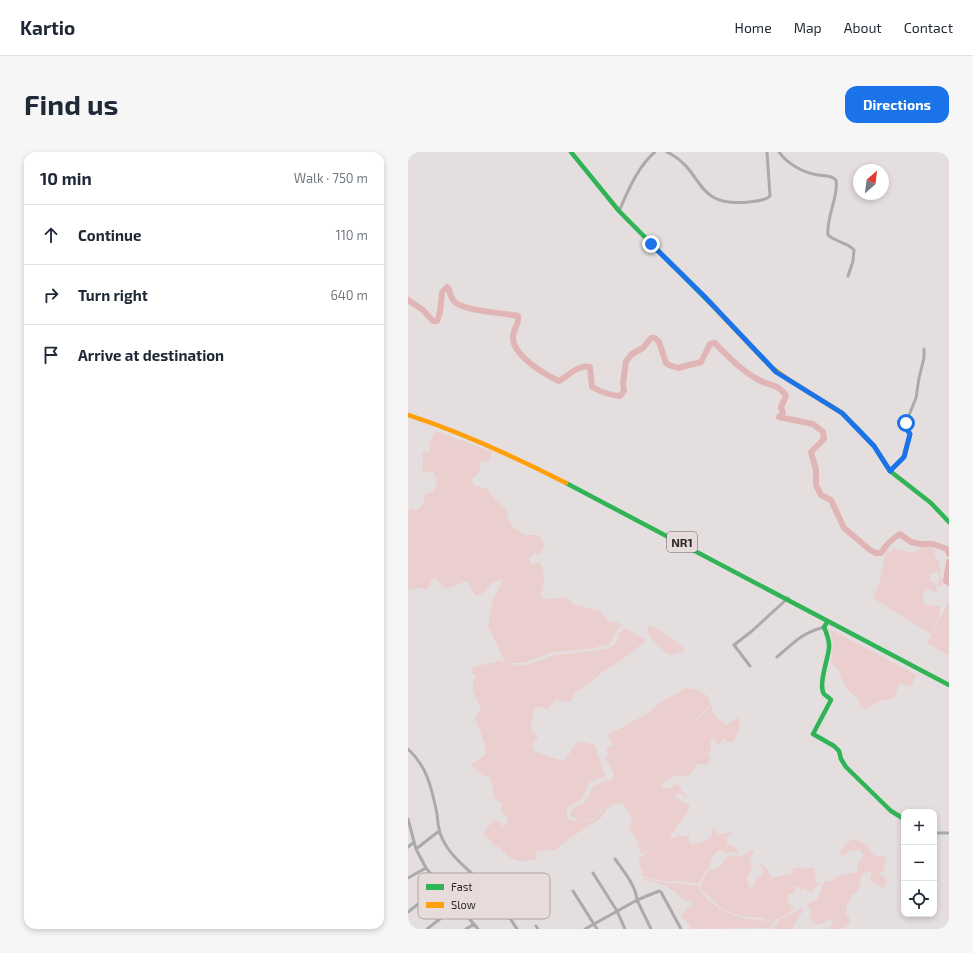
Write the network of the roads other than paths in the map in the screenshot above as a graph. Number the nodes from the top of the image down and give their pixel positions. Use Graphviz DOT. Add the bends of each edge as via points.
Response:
graph roads {
  1 [pos="571,152"];
  2 [pos="655,152"];
  3 [pos="667,152"];
  4 [pos="767,152"];
  5 [pos="780,152"];
  6 [pos="619,211"];
  7 [pos="848,276"];
  8 [pos="924,348"];
  9 [pos="408,415"];
  10 [pos="890,471"];
  11 [pos="949,522"];
  12 [pos="788,598"];
  13 [pos="828,621"];
  14 [pos="824,627"];
  15 [pos="777,657"];
  16 [pos="750,666"];
  17 [pos="949,685"];
  18 [pos="408,748"];
  19 [pos="901,816"];
  20 [pos="408,819"];
  21 [pos="439,831"];
  22 [pos="937,833"];
  23 [pos="949,833"];
  24 [pos="414,842"];
  25 [pos="408,847"];
  26 [pos="416,849"];
  27 [pos="615,859"];
  28 [pos="426,868"];
  29 [pos="430,873"];
  30 [pos="472,873"];
  31 [pos="593,873"];
  32 [pos="408,878"];
  33 [pos="573,891"];
  34 [pos="637,900"];
  35 [pos="418,904"];
  36 [pos="617,911"];
  37 [pos="408,912"];
  38 [pos="440,919"];
  39 [pos="470,919"];
  40 [pos="510,919"];
  41 [pos="594,923"];
  42 [pos="474,924"];
  43 [pos="427,929"];
  44 [pos="466,929"];
  45 [pos="478,929"];
  46 [pos="517,929"];
  47 [pos="585,929"];
  48 [pos="597,929"];
  49 [pos="625,929"];
  50 [pos="651,929"];
  51 [pos="681,929"];
  1 -- 6 [label="main road"];
  2 -- 6 [label="street" via="631,184"];
  3 -- 4 [label="street" via="693,173 710,196 722,201 739,202 762,200 770,196"];
  5 -- 7 [label="street" via="804,171 836,180 828,232 829,237 854,250"];
  6 -- 10 [label="main road" via="776,372 842,413 874,446"];
  8 -- 10 [label="street" via="915,402 905,425 910,434 906,451 903,459"];
  9 -- 12 [label="main road, NR1" via="522,460"];
  10 -- 11 [label="main road" via="931,503"];
  12 -- 13 [label="main road, NR1"];
  12 -- 16 [label="street" via="734,645"];
  13 -- 14 [label="main road"];
  13 -- 17 [label="main road, NR1"];
  14 -- 15 [label="street" via="800,637"];
  14 -- 19 [label="main road" via="829,648 822,678 823,690 831,700 813,734 834,746 846,767 890,811"];
  18 -- 21 [label="street" via="426,772 434,798"];
  20 -- 24 [label="street"];
  21 -- 26 [label="street"];
  21 -- 30 [label="street" via="454,856"];
  22 -- 23 [label="street"];
  24 -- 25 [label="street"];
  24 -- 26 [label="street"];
  26 -- 28 [label="street"];
  27 -- 34 [label="street" via="629,880"];
  28 -- 29 [label="street"];
  28 -- 32 [label="street"];
  31 -- 36 [label="street"];
  33 -- 41 [label="street"];
  34 -- 36 [label="street"];
  34 -- 50 [label="street"];
  34 -- 51 [label="street" via="657,891 661,892"];
  35 -- 37 [label="street"];
  36 -- 41 [label="street"];
  36 -- 49 [label="street"];
  38 -- 43 [label="street"];
  39 -- 42 [label="street"];
  40 -- 46 [label="street"];
  41 -- 47 [label="street"];
  41 -- 48 [label="street"];
  42 -- 44 [label="street"];
  42 -- 45 [label="street"];
}
